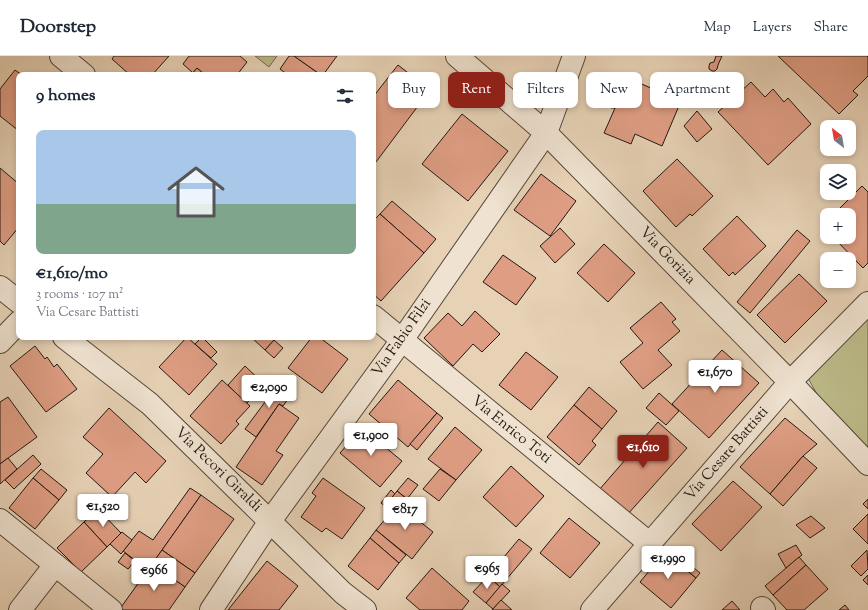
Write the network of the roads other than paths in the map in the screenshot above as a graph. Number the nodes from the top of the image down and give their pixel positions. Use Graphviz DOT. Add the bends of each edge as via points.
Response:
graph roads {
  1 [pos="61,56"];
  2 [pos="457,56"];
  3 [pos="574,56"];
  4 [pos="80,72"];
  5 [pos="546,133"];
  6 [pos="0,287"];
  7 [pos="16,300"];
  8 [pos="868,303"];
  9 [pos="376,318"];
  10 [pos="16,325"];
  11 [pos="68,340"];
  12 [pos="402,340"];
  13 [pos="0,342"];
  14 [pos="790,382"];
  15 [pos="868,464"];
  16 [pos="0,520"];
  17 [pos="270,521"];
  18 [pos="649,543"];
  19 [pos="55,565"];
  20 [pos="20,610"];
  21 [pos="111,610"];
  22 [pos="211,610"];
  23 [pos="366,610"];
  24 [pos="592,610"];
  1 -- 4 [label="street"];
  2 -- 5 [label="street, Via Gorizia"];
  3 -- 5 [label="street, Via Fabio Filzi"];
  5 -- 12 [label="street, Via Fabio Filzi"];
  5 -- 14 [label="street, Via Gorizia"];
  6 -- 7 [label="street"];
  8 -- 14 [label="street, Via Cesare Battisti"];
  9 -- 12 [label="street, Via Enrico Toti"];
  10 -- 13 [label="street"];
  11 -- 17 [label="street, Via Pecori Giraldi" via="150,404"];
  12 -- 17 [label="street, Via Fabio Filzi"];
  12 -- 18 [label="street, Via Enrico Toti"];
  14 -- 15 [label="street, Via Gorizia"];
  14 -- 18 [label="street, Via Cesare Battisti"];
  16 -- 19 [label="street"];
  17 -- 22 [label="street, Via Fabio Filzi"];
  17 -- 23 [label="street, Via Pecori Giraldi" via="343,593"];
  18 -- 24 [label="street, Via Cesare Battisti"];
  19 -- 20 [label="street"];
  19 -- 21 [label="street"];
}
